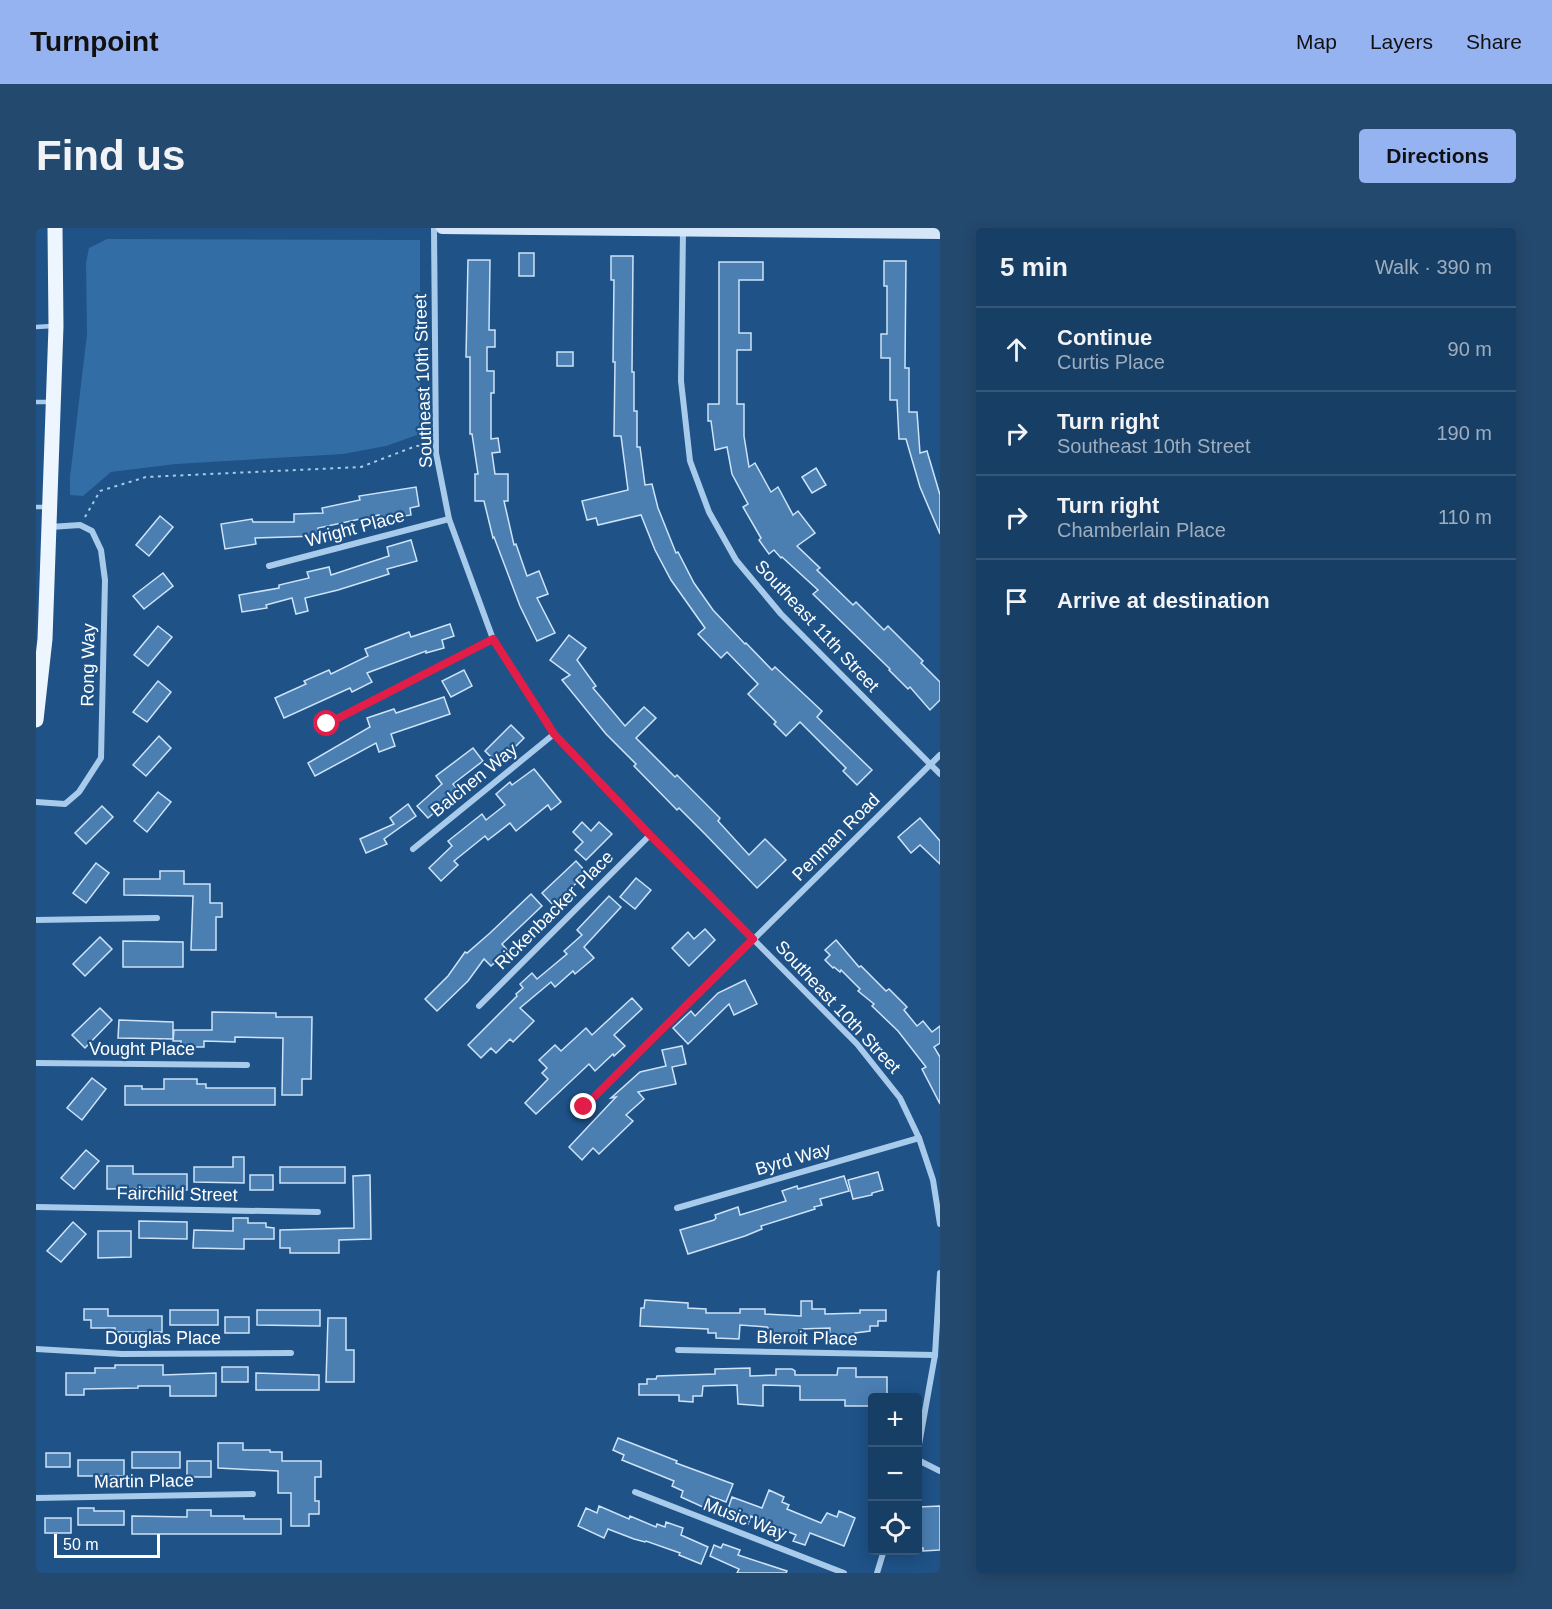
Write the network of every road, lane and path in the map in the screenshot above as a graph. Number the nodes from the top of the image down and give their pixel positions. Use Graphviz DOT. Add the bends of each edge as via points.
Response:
graph roads {
  1 [pos="55,228"];
  2 [pos="434,228"];
  3 [pos="442,228"];
  4 [pos="590,229"];
  5 [pos="683,230"];
  6 [pos="940,233"];
  7 [pos="56,326"];
  8 [pos="36,327"];
  9 [pos="36,402"];
  10 [pos="53,402"];
  11 [pos="436,445"];
  12 [pos="43,507"];
  13 [pos="448,519"];
  14 [pos="80,525"];
  15 [pos="49,527"];
  16 [pos="269,566"];
  17 [pos="41,599"];
  18 [pos="493,639"];
  19 [pos="36,720"];
  20 [pos="327,724"];
  21 [pos="554,734"];
  22 [pos="940,755"];
  23 [pos="930,765"];
  24 [pos="940,774"];
  25 [pos="36,802"];
  26 [pos="650,835"];
  27 [pos="413,849"];
  28 [pos="157,918"];
  29 [pos="36,920"];
  30 [pos="753,939"];
  31 [pos="479,1006"];
  32 [pos="36,1063"];
  33 [pos="248,1065"];
  34 [pos="584,1107"];
  35 [pos="918,1138"];
  36 [pos="36,1207"];
  37 [pos="677,1208"];
  38 [pos="318,1212"];
  39 [pos="940,1224"];
  40 [pos="940,1273"];
  41 [pos="36,1349"];
  42 [pos="678,1350"];
  43 [pos="291,1353"];
  44 [pos="935,1355"];
  45 [pos="919,1447"];
  46 [pos="922,1462"];
  47 [pos="940,1471"];
  48 [pos="635,1492"];
  49 [pos="253,1494"];
  50 [pos="36,1498"];
  51 [pos="883,1555"];
  52 [pos="844,1573"];
  53 [pos="877,1573"];
  1 -- 7 [label="main road"];
  2 -- 11 [label="street, Southeast 10th Street"];
  3 -- 4 [label="street"];
  4 -- 5 [label="street"];
  5 -- 6 [label="street"];
  5 -- 23 [label="street, Southeast 11th Street" via="681,381 690,460 710,512 736,560 781,614"];
  7 -- 8 [label="lane"];
  7 -- 10 [label="main road"];
  9 -- 10 [label="lane"];
  10 -- 12 [label="main road"];
  11 -- 13 [label="street, Southeast 10th Street"];
  11 -- 14 [label="path" via="416,446 361,467 146,477 100,491"];
  12 -- 15 [label="main road"];
  13 -- 16 [label="street, Wright Place"];
  13 -- 18 [label="street, Southeast 10th Street"];
  14 -- 15 [label="street"];
  14 -- 25 [label="street, Rong Way" via="92,531 101,550 105,580 101,758 79,792 65,804"];
  15 -- 17 [label="main road"];
  17 -- 19 [label="main road" via="45,639"];
  18 -- 20 [label="street"];
  18 -- 21 [label="street, Southeast 10th Street"];
  21 -- 26 [label="street, Southeast 10th Street"];
  21 -- 27 [label="street, Balchen Way"];
  22 -- 23 [label="street, Penman Road"];
  23 -- 24 [label="street, Southeast 11th Street"];
  23 -- 30 [label="street, Penman Road"];
  26 -- 30 [label="street, Southeast 10th Street"];
  26 -- 31 [label="street, Rickenbacker Place"];
  28 -- 29 [label="street"];
  30 -- 34 [label="street, Penman Road"];
  30 -- 35 [label="street, Southeast 10th Street" via="870,1058 900,1098"];
  32 -- 33 [label="street, Vought Place"];
  35 -- 37 [label="street, Byrd Way"];
  35 -- 39 [label="street, Southeast 10th Street" via="933,1180"];
  36 -- 38 [label="street, Fairchild Street"];
  40 -- 44 [label="street"];
  41 -- 43 [label="street, Douglas Place" via="122,1354"];
  42 -- 44 [label="street, Bleroit Place"];
  44 -- 45 [label="street"];
  46 -- 47 [label="street"];
  48 -- 52 [label="street, Music Way"];
  49 -- 50 [label="street, Martin Place"];
  51 -- 53 [label="street"];
}
